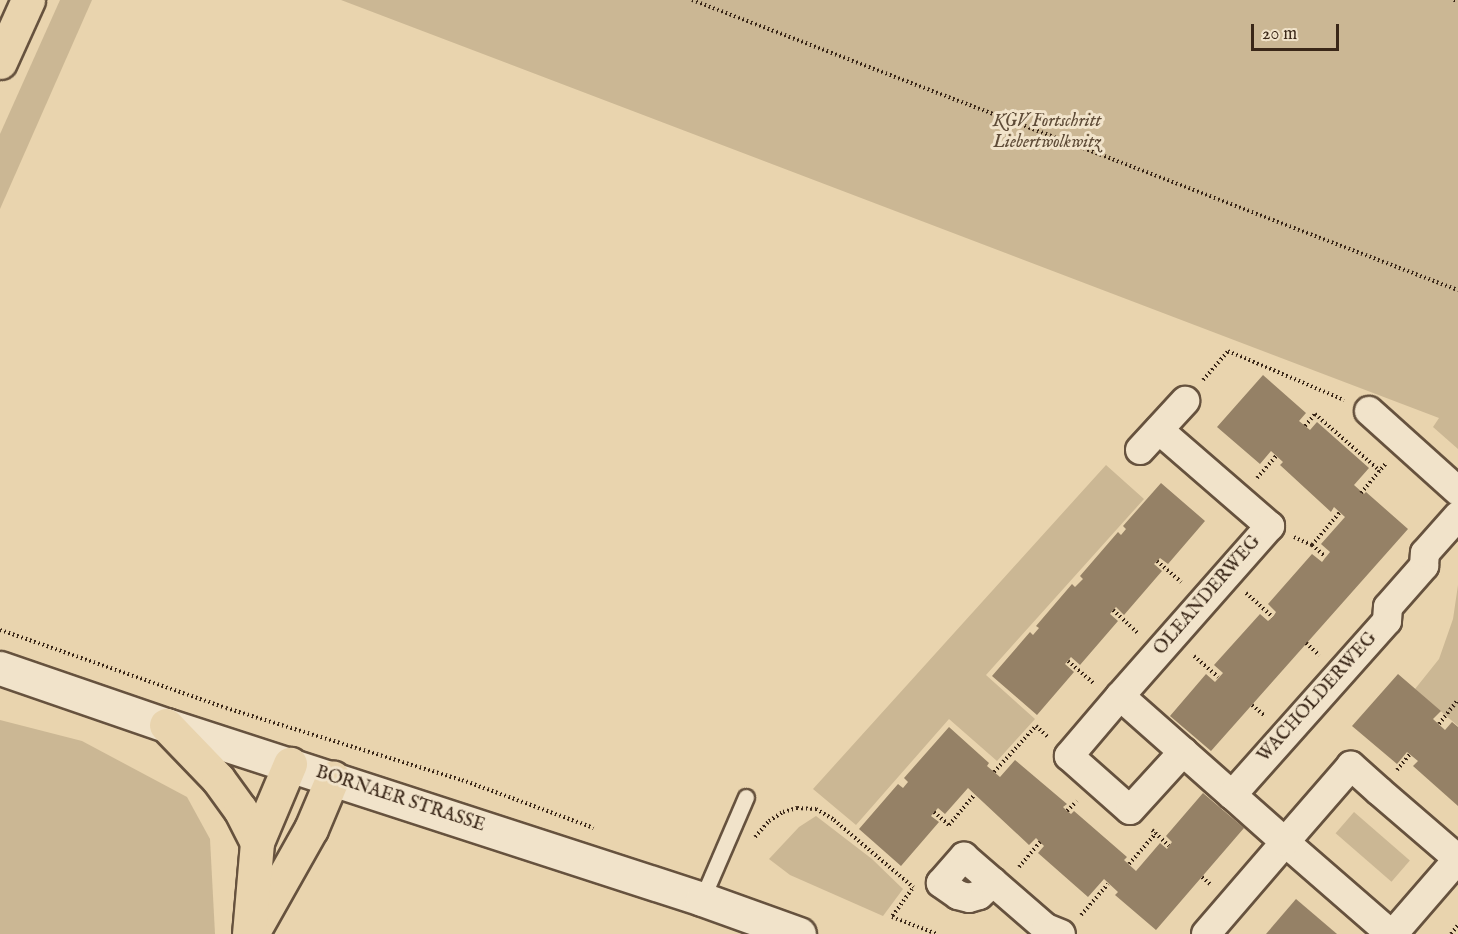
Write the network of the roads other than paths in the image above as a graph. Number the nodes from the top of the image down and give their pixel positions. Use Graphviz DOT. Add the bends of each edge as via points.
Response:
graph roads {
  1 [pos="28,0"];
  2 [pos="0,62"];
  3 [pos="1185,401"];
  4 [pos="1369,411"];
  5 [pos="1159,430"];
  6 [pos="1140,450"];
  7 [pos="1458,491"];
  8 [pos="1458,516"];
  9 [pos="0,668"];
  10 [pos="1120,696"];
  11 [pos="166,725"];
  12 [pos="1183,752"];
  13 [pos="290,764"];
  14 [pos="333,777"];
  15 [pos="1232,795"];
  16 [pos="746,796"];
  17 [pos="257,842"];
  18 [pos="1285,842"];
  19 [pos="941,883"];
  20 [pos="702,898"];
  21 [pos="1071,925"];
  22 [pos="251,934"];
  23 [pos="800,934"];
  24 [pos="1206,934"];
  25 [pos="1392,934"];
  1 -- 2 [label="main road"];
  3 -- 5 [label="street"];
  4 -- 7 [label="street"];
  5 -- 6 [label="street"];
  5 -- 10 [label="street, OLEANDERWEG" via="1270,526"];
  8 -- 15 [label="street, WACHOLDERWEG" via="1425,553 1424,566 1388,607 1387,621"];
  9 -- 11 [label="main road, BORNAER STRASSE"];
  10 -- 12 [label="street"];
  10 -- 12 [label="street, OLEANDERWEG" via="1069,756 1130,810"];
  11 -- 13 [label="main road, BORNAER STRASSE"];
  11 -- 17 [label="main road" via="218,779"];
  12 -- 15 [label="street"];
  13 -- 14 [label="main road, BORNAER STRASSE"];
  13 -- 17 [label="main road"];
  14 -- 20 [label="main road, BORNAER STRASSE"];
  14 -- 22 [label="main road" via="311,829"];
  15 -- 18 [label="street"];
  16 -- 20 [label="lane"];
  17 -- 22 [label="main road"];
  18 -- 24 [label="street"];
  18 -- 25 [label="street"];
  18 -- 25 [label="street" via="1351,766 1458,859"];
  19 -- 21 [label="street" via="964,857 1046,928"];
  20 -- 23 [label="main road, BORNAER STRASSE"];
}
